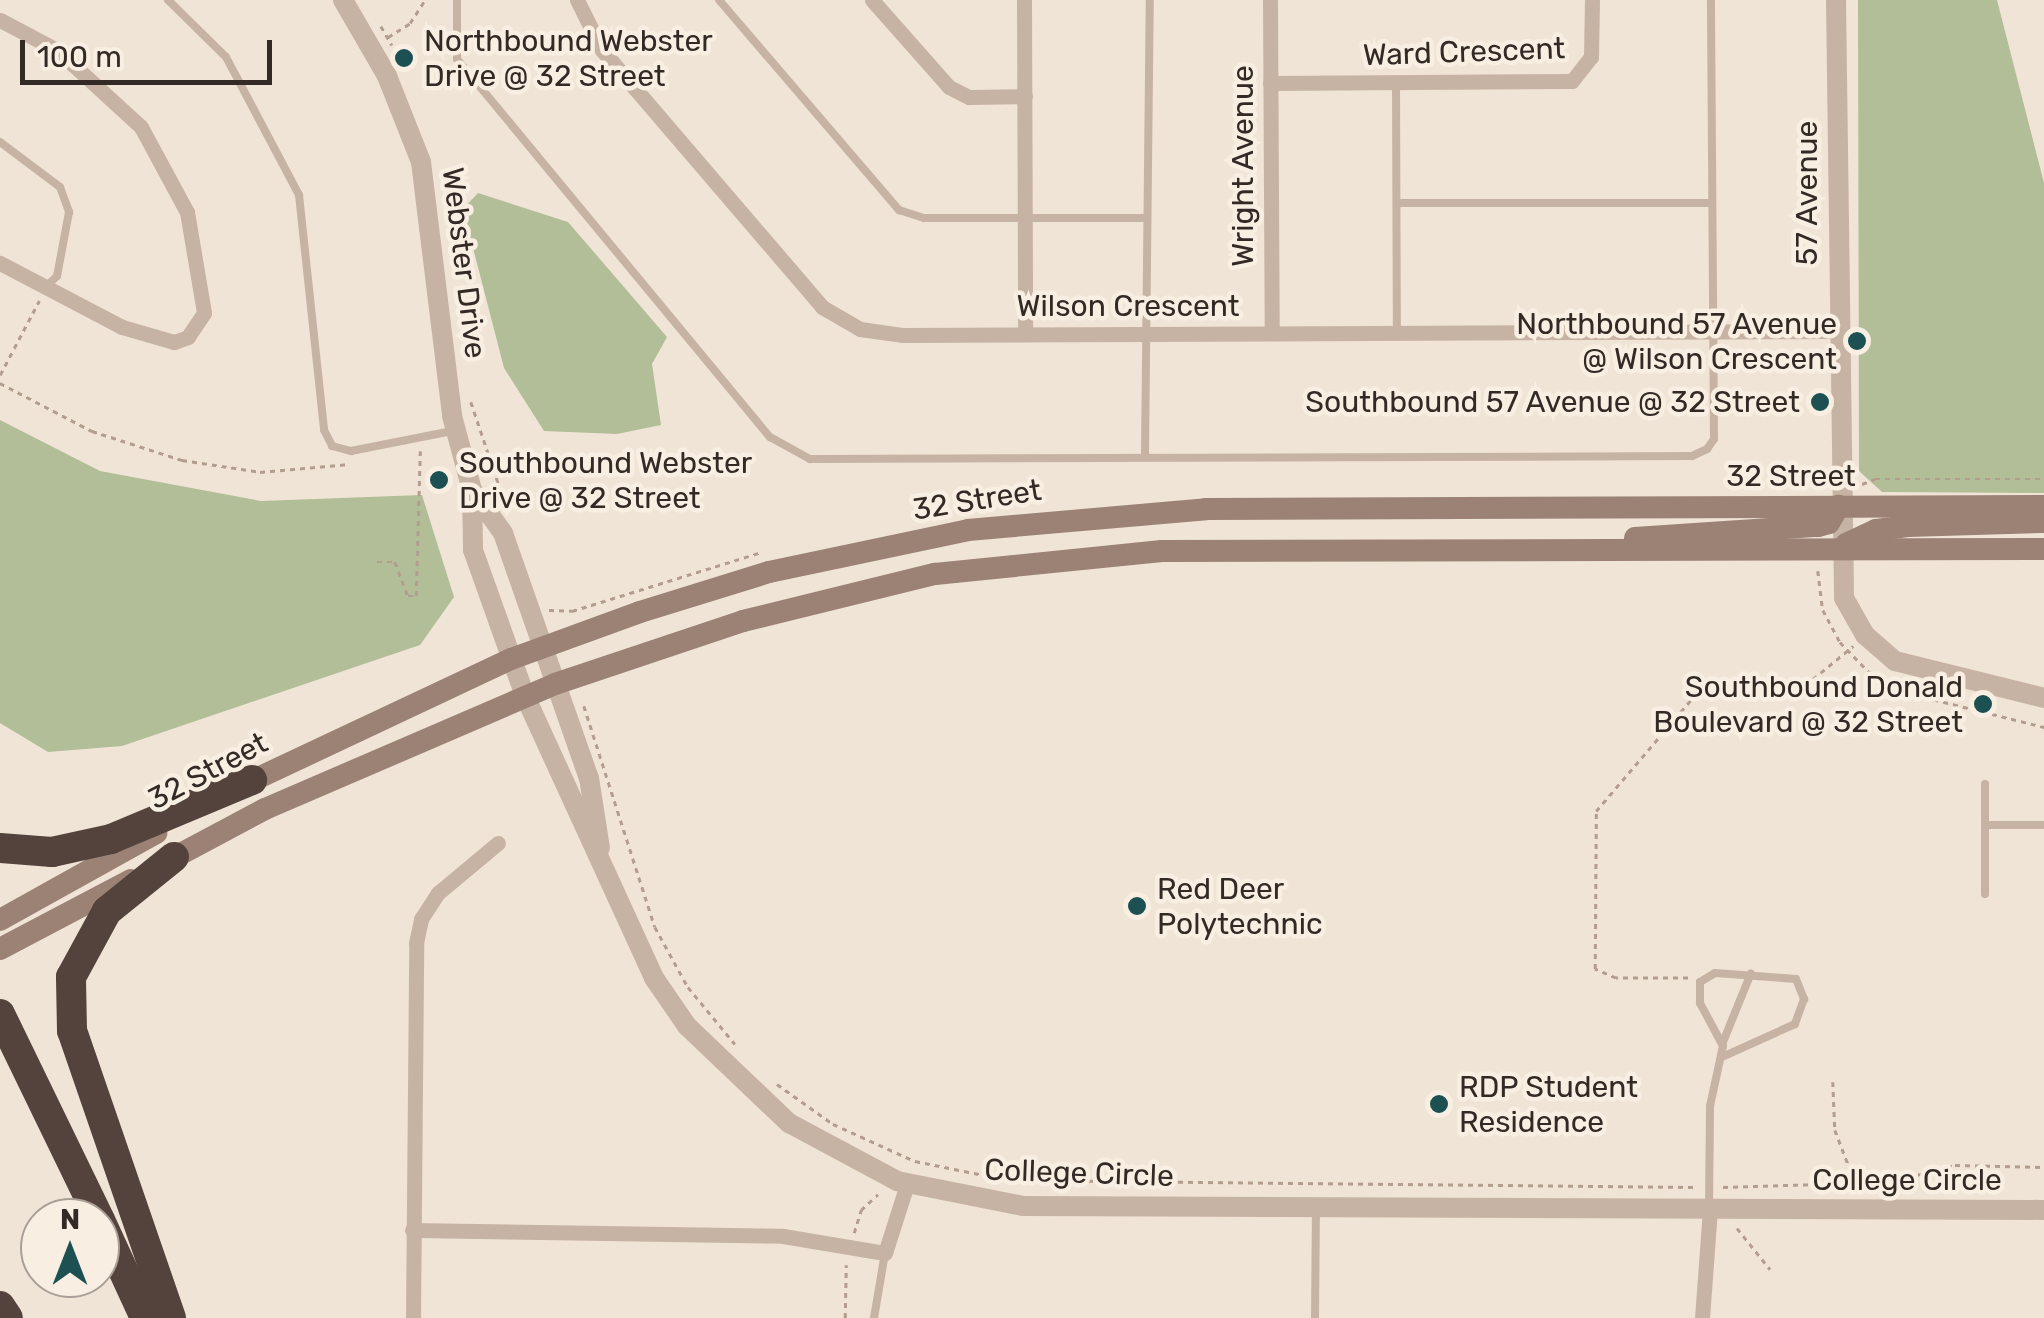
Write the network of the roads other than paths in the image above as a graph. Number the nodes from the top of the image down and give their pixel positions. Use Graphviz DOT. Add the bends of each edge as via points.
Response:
graph roads {
  1 [pos="168,0"];
  2 [pos="342,0"];
  3 [pos="457,0"];
  4 [pos="578,0"];
  5 [pos="719,0"];
  6 [pos="872,0"];
  7 [pos="1024,0"];
  8 [pos="1150,0"];
  9 [pos="1270,0"];
  10 [pos="1592,0"];
  11 [pos="1711,0"];
  12 [pos="1836,0"];
  13 [pos="0,20"];
  14 [pos="1396,82"];
  15 [pos="1270,83"];
  16 [pos="1025,96"];
  17 [pos="0,142"];
  18 [pos="1398,203"];
  19 [pos="1709,203"];
  20 [pos="1025,216"];
  21 [pos="1147,218"];
  22 [pos="0,262"];
  23 [pos="45,288"];
  24 [pos="1714,331"];
  25 [pos="1837,331"];
  26 [pos="1272,332"];
  27 [pos="1397,332"];
  28 [pos="1025,334"];
  29 [pos="1146,334"];
  30 [pos="455,430"];
  31 [pos="1146,454"];
  32 [pos="472,490"];
  33 [pos="1838,506"];
  34 [pos="2044,506"];
  35 [pos="2044,522"];
  36 [pos="1839,548"];
  37 [pos="2044,549"];
  38 [pos="1542,551"];
  39 [pos="542,648"];
  40 [pos="511,660"];
  41 [pos="554,684"];
  42 [pos="525,696"];
  43 [pos="2044,698"];
  44 [pos="252,780"];
  45 [pos="1985,784"];
  46 [pos="1985,825"];
  47 [pos="2044,825"];
  48 [pos="498,843"];
  49 [pos="0,848"];
  50 [pos="174,857"];
  51 [pos="602,862"];
  52 [pos="1986,894"];
  53 [pos="0,920"];
  54 [pos="0,949"];
  55 [pos="1751,973"];
  56 [pos="0,1014"];
  57 [pos="1723,1042"];
  58 [pos="1724,1056"];
  59 [pos="907,1184"];
  60 [pos="90,1198"];
  61 [pos="1316,1208"];
  62 [pos="1710,1210"];
  63 [pos="2044,1210"];
  64 [pos="412,1230"];
  65 [pos="885,1253"];
  66 [pos="120,1263"];
  67 [pos="0,1306"];
  68 [pos="8,1318"];
  69 [pos="145,1318"];
  70 [pos="171,1318"];
  71 [pos="413,1318"];
  72 [pos="874,1318"];
  73 [pos="1315,1318"];
  74 [pos="1702,1318"];
  1 -- 30 [label="lane" via="226,57 299,195 324,430 332,446 350,451"];
  2 -- 30 [label="street, Webster Drive" via="387,76 422,162"];
  3 -- 31 [label="lane" via="457,60 788,452 810,459"];
  4 -- 28 [label="street, Wilson Crescent" via="602,50 834,318 875,333"];
  5 -- 20 [label="lane" via="899,210 924,218"];
  6 -- 16 [label="street" via="949,87 969,96"];
  7 -- 16 [label="street"];
  8 -- 21 [label="lane"];
  9 -- 15 [label="street, Wright Avenue"];
  10 -- 14 [label="street, Ward Crescent" via="1591,57 1572,81"];
  11 -- 19 [label="lane"];
  12 -- 25 [label="street, 57 Avenue"];
  13 -- 23 [label="street" via="57,50 141,128 187,212 204,313 199,327 174,342 122,327"];
  14 -- 15 [label="street, Ward Crescent"];
  14 -- 18 [label="lane"];
  15 -- 26 [label="street, Wright Avenue"];
  16 -- 20 [label="street"];
  17 -- 23 [label="lane" via="60,187 68,212 58,276"];
  18 -- 19 [label="lane"];
  18 -- 27 [label="lane"];
  19 -- 24 [label="lane"];
  20 -- 21 [label="lane"];
  20 -- 28 [label="street"];
  21 -- 29 [label="lane"];
  22 -- 23 [label="street"];
  24 -- 25 [label="street, Wilson Crescent"];
  24 -- 27 [label="street, Wilson Crescent"];
  24 -- 31 [label="lane" via="1714,438 1692,456"];
  25 -- 33 [label="street, 57 Avenue"];
  26 -- 27 [label="street, Wilson Crescent"];
  26 -- 29 [label="street, Wilson Crescent"];
  28 -- 29 [label="street, Wilson Crescent"];
  29 -- 31 [label="lane"];
  30 -- 32 [label="street, Webster Drive"];
  32 -- 39 [label="street, Webster Drive" via="503,533"];
  32 -- 40 [label="street, Webster Drive" via="473,550"];
  33 -- 34 [label="main road, 32 Street"];
  33 -- 36 [label="street, 57 Avenue"];
  33 -- 38 [label="main road" via="1829,523 1818,526 1672,534"];
  33 -- 39 [label="main road, 32 Street" via="1206,509 1046,520 769,572"];
  35 -- 36 [label="main road" via="1876,530"];
  36 -- 37 [label="main road, 32 Street"];
  36 -- 38 [label="main road, 32 Street"];
  36 -- 43 [label="street, 57 Avenue" via="1844,598 1866,636 1914,670"];
  38 -- 41 [label="main road, 32 Street" via="1178,550 1012,562 794,607"];
  39 -- 40 [label="main road, 32 Street"];
  39 -- 41 [label="street, Webster Drive"];
  40 -- 42 [label="street, Webster Drive"];
  40 -- 44 [label="main road, 32 Street"];
  41 -- 42 [label="main road, 32 Street"];
  41 -- 51 [label="street, College Circle" via="589,778"];
  42 -- 50 [label="main road, 32 Street" via="265,808"];
  42 -- 51 [label="street, College Circle"];
  44 -- 49 [label="highway" via="111,839 52,852"];
  44 -- 53 [label="main road, 32 Street"];
  45 -- 46 [label="lane"];
  46 -- 47 [label="lane"];
  46 -- 52 [label="lane"];
  48 -- 64 [label="street" via="438,893 420,919"];
  50 -- 54 [label="main road, 32 Street"];
  50 -- 70 [label="highway" via="106,911 71,976 72,1031"];
  51 -- 59 [label="street, College Circle" via="654,978 738,1079 816,1141"];
  55 -- 57 [label="lane"];
  55 -- 57 [label="lane" via="1703,977 1700,1003"];
  55 -- 58 [label="lane" via="1796,979 1802,1014 1791,1026"];
  56 -- 60 [label="highway"];
  57 -- 58 [label="lane"];
  58 -- 62 [label="lane" via="1709,1121"];
  59 -- 61 [label="street, College Circle" via="1023,1206"];
  59 -- 65 [label="street"];
  61 -- 62 [label="street, College Circle"];
  61 -- 73 [label="lane"];
  62 -- 63 [label="street, College Circle"];
  62 -- 74 [label="street"];
  64 -- 65 [label="street" via="783,1236"];
  64 -- 71 [label="street"];
  65 -- 72 [label="lane"];
  66 -- 69 [label="highway"];
  67 -- 68 [label="highway"];
}
